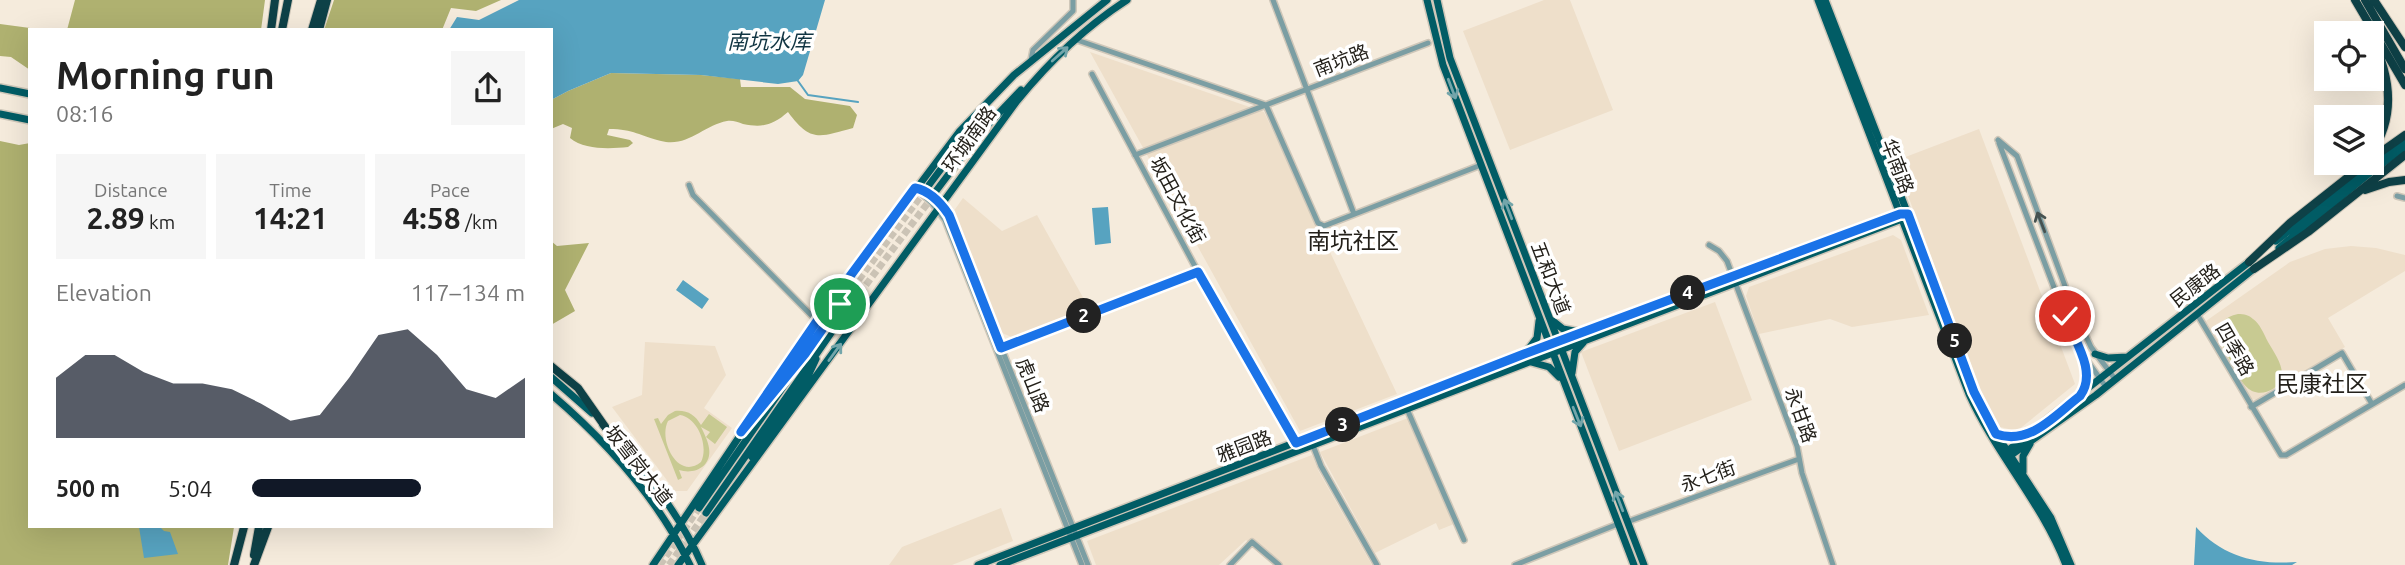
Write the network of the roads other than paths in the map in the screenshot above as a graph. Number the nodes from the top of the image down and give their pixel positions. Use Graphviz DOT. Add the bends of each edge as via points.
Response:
graph roads {
  1 [pos="275,0"];
  2 [pos="288,0"];
  3 [pos="321,0"];
  4 [pos="327,0"];
  5 [pos="1073,0"];
  6 [pos="1107,0"];
  7 [pos="1127,0"];
  8 [pos="1273,0"];
  9 [pos="1427,0"];
  10 [pos="1437,0"];
  11 [pos="1818,0"];
  12 [pos="1825,0"];
  13 [pos="2354,0"];
  14 [pos="2365,0"];
  15 [pos="2374,0"];
  16 [pos="2364,21"];
  17 [pos="271,28"];
  18 [pos="282,28"];
  19 [pos="313,28"];
  20 [pos="320,28"];
  21 [pos="1077,40"];
  22 [pos="1428,43"];
  23 [pos="2405,47"];
  24 [pos="1031,61"];
  25 [pos="2405,69"];
  26 [pos="2384,70"];
  27 [pos="1039,73"];
  28 [pos="1092,74"];
  29 [pos="1014,75"];
  30 [pos="2405,85"];
  31 [pos="0,88"];
  32 [pos="1307,90"];
  33 [pos="28,94"];
  34 [pos="1266,105"];
  35 [pos="0,114"];
  36 [pos="28,120"];
  37 [pos="2384,125"];
  38 [pos="2405,138"];
  39 [pos="2405,147"];
  40 [pos="2384,151"];
  41 [pos="1135,155"];
  42 [pos="2405,155"];
  43 [pos="1481,165"];
  44 [pos="2350,175"];
  45 [pos="2405,180"];
  46 [pos="689,185"];
  47 [pos="929,185"];
  48 [pos="915,188"];
  49 [pos="936,191"];
  50 [pos="2397,196"];
  51 [pos="2405,198"];
  52 [pos="2350,199"];
  53 [pos="939,206"];
  54 [pos="1354,214"];
  55 [pos="1903,216"];
  56 [pos="1709,245"];
  57 [pos="2252,266"];
  58 [pos="1198,272"];
  59 [pos="1733,280"];
  60 [pos="2065,286"];
  61 [pos="2055,290"];
  62 [pos="2213,296"];
  63 [pos="2075,312"];
  64 [pos="1538,313"];
  65 [pos="1548,313"];
  66 [pos="2197,314"];
  67 [pos="2065,316"];
  68 [pos="817,321"];
  69 [pos="1588,335"];
  70 [pos="826,339"];
  71 [pos="1560,345"];
  72 [pos="999,349"];
  73 [pos="1551,349"];
  74 [pos="2081,352"];
  75 [pos="805,354"];
  76 [pos="1524,354"];
  77 [pos="2095,354"];
  78 [pos="2131,356"];
  79 [pos="1523,363"];
  80 [pos="553,368"];
  81 [pos="1495,370"];
  82 [pos="2112,376"];
  83 [pos="553,379"];
  84 [pos="1573,381"];
  85 [pos="2103,383"];
  86 [pos="1565,385"];
  87 [pos="2405,385"];
  88 [pos="553,396"];
  89 [pos="2080,396"];
  90 [pos="2372,404"];
  91 [pos="2251,407"];
  92 [pos="1407,409"];
  93 [pos="606,428"];
  94 [pos="741,432"];
  95 [pos="1996,434"];
  96 [pos="2031,438"];
  97 [pos="1311,441"];
  98 [pos="1298,446"];
  99 [pos="2007,455"];
  100 [pos="1799,459"];
  101 [pos="2025,476"];
  102 [pos="738,482"];
  103 [pos="1627,522"];
  104 [pos="1618,524"];
  105 [pos="681,526"];
  106 [pos="244,528"];
  107 [pos="259,528"];
  108 [pos="268,528"];
  109 [pos="1071,533"];
  110 [pos="673,536"];
  111 [pos="1464,540"];
  112 [pos="693,544"];
  113 [pos="685,555"];
  114 [pos="234,565"];
  115 [pos="253,565"];
  116 [pos="653,565"];
  117 [pos="678,565"];
  118 [pos="690,565"];
  119 [pos="702,565"];
  120 [pos="978,565"];
  121 [pos="1000,565"];
  122 [pos="1082,565"];
  123 [pos="1088,565"];
  124 [pos="1230,565"];
  125 [pos="1279,565"];
  126 [pos="1377,565"];
  127 [pos="1515,565"];
  128 [pos="1634,565"];
  129 [pos="1644,565"];
  130 [pos="1833,565"];
  131 [pos="2066,565"];
  132 [pos="2071,565"];
  1 -- 17 [label="highway"];
  2 -- 18 [label="highway"];
  3 -- 19 [label="highway"];
  4 -- 20 [label="highway"];
  5 -- 24 [label="street" via="1073,11 1033,50"];
  6 -- 24 [label="main road, 环城南路"];
  7 -- 21 [label="main road, 环城南路"];
  8 -- 32 [label="street"];
  9 -- 43 [label="main road, 五和大道, one-way" via="1443,65"];
  65 -- 10 [label="main road, 五和大道, one-way" via="1450,58"];
  11 -- 55 [label="main road, 华南路"];
  12 -- 55 [label="main road, 华南路"];
  13 -- 16 [label="highway"];
  13 -- 30 [label="highway"];
  14 -- 25 [label="highway"];
  15 -- 23 [label="highway"];
  27 -- 21 [label="main road, 环城南路, one-way"];
  21 -- 34 [label="street"];
  22 -- 32 [label="street, 南坑路"];
  24 -- 29 [label="main road, 环城南路"];
  26 -- 37 [label="highway" via="2388,93"];
  27 -- 49 [label="main road, 环城南路" via="993,117"];
  27 -- 53 [label="main road, 环城南路"];
  28 -- 41 [label="street, 坂田文化街"];
  29 -- 47 [label="main road, 环城南路"];
  29 -- 48 [label="main road, 环城南路" via="959,132"];
  31 -- 33 [label="main road"];
  32 -- 34 [label="street, 南坑路"];
  32 -- 54 [label="street"];
  34 -- 41 [label="street, 南坑路"];
  34 -- 54 [label="street" via="1318,223 1324,226"];
  35 -- 36 [label="main road"];
  38 -- 40 [label="highway"];
  38 -- 57 [label="main road, 民康路"];
  39 -- 57 [label="main road, 民康路"];
  41 -- 58 [label="street, 坂田文化街"];
  42 -- 52 [label="highway"];
  43 -- 54 [label="street"];
  43 -- 64 [label="main road, 五和大道"];
  44 -- 57 [label="highway" via="2290,223"];
  45 -- 52 [label="highway" via="2377,185"];
  46 -- 68 [label="street" via="693,195"];
  48 -- 53 [label="street, 虎山路"];
  48 -- 68 [label="main road, 环城南路"];
  50 -- 51 [label="street"];
  52 -- 57 [label="highway" via="2298,240"];
  53 -- 72 [label="street, 虎山路"];
  102 -- 53 [label="main road, 环城南路, one-way"];
  55 -- 59 [label="main road, 雅园路"];
  55 -- 95 [label="main road, 华南路" via="1974,392"];
  55 -- 99 [label="main road, 华南路" via="1969,394"];
  56 -- 59 [label="street, 永甘路" via="1723,255"];
  57 -- 62 [label="main road, 民康路"];
  58 -- 72 [label="street"];
  58 -- 98 [label="street, 坂田文化街"];
  59 -- 69 [label="main road, 雅园路"];
  59 -- 100 [label="street, 永甘路"];
  60 -- 61 [label="street, one-way" via="2017,156 1998,140"];
  62 -- 66 [label="main road, 民康路"];
  62 -- 78 [label="main road, 民康路"];
  63 -- 77 [label="street"];
  64 -- 73 [label="main road, 五和大道"];
  64 -- 76 [label="main road" via="1537,338"];
  65 -- 69 [label="main road" via="1563,328"];
  65 -- 71 [label="main road, 五和大道"];
  66 -- 82 [label="main road, 民康路"];
  66 -- 91 [label="street, 四季路"];
  67 -- 74 [label="street"];
  68 -- 94 [label="main road, 环城南路"];
  69 -- 71 [label="main road, 雅园路"];
  69 -- 84 [label="main road" via="1575,352"];
  70 -- 75 [label="main road" via="843,307"];
  70 -- 75 [label="main road" via="703,511"];
  70 -- 102 [label="main road" via="809,374"];
  71 -- 73 [label="main road, 雅园路"];
  71 -- 84 [label="main road, 五和大道"];
  72 -- 109 [label="street, 虎山路"];
  73 -- 76 [label="main road, 雅园路"];
  73 -- 79 [label="main road, 雅园路"];
  73 -- 86 [label="main road, 五和大道"];
  74 -- 85 [label="street"];
  74 -- 89 [label="main road" via="2088,378"];
  75 -- 94 [label="main road"];
  76 -- 81 [label="main road, 雅园路"];
  77 -- 78 [label="main road" via="2115,359"];
  77 -- 82 [label="street"];
  78 -- 82 [label="main road, 民康路"];
  79 -- 81 [label="main road, 雅园路"];
  79 -- 86 [label="main road" via="1544,364"];
  80 -- 93 [label="highway" via="578,388"];
  81 -- 92 [label="main road, 雅园路"];
  81 -- 97 [label="main road, 雅园路"];
  82 -- 85 [label="main road, 民康路"];
  83 -- 93 [label="main road, 坂雪岗大道"];
  103 -- 84 [label="main road, 五和大道, one-way"];
  85 -- 89 [label="main road, 民康路"];
  85 -- 96 [label="main road, 民康路"];
  86 -- 104 [label="main road, 五和大道, one-way"];
  87 -- 90 [label="street, 四季路"];
  88 -- 110 [label="main road, 坂雪岗大道" via="599,437"];
  89 -- 96 [label="main road, 民康路"];
  90 -- 91 [label="street, 四季路" via="2283,456"];
  90 -- 91 [label="street" via="2342,353"];
  92 -- 97 [label="main road, 雅园路"];
  92 -- 111 [label="street"];
  93 -- 105 [label="main road, 坂雪岗大道"];
  94 -- 105 [label="main road, 环城南路"];
  95 -- 96 [label="main road"];
  95 -- 99 [label="main road, 华南路"];
  96 -- 99 [label="main road, 民康路"];
  96 -- 101 [label="main road" via="2022,461"];
  97 -- 98 [label="main road, 雅园路"];
  97 -- 126 [label="street"];
  98 -- 109 [label="main road, 雅园路"];
  99 -- 101 [label="main road, 华南路"];
  99 -- 131 [label="main road, 华南路"];
  100 -- 103 [label="street, 永七街"];
  100 -- 130 [label="street, 永甘路"];
  101 -- 132 [label="main road, 华南路" via="2051,518"];
  102 -- 112 [label="main road, 环城南路"];
  103 -- 129 [label="main road, 五和大道"];
  104 -- 127 [label="street"];
  104 -- 128 [label="main road, 五和大道"];
  105 -- 110 [label="main road, 环城南路"];
  105 -- 112 [label="main road, 坂雪岗大道"];
  106 -- 114 [label="highway"];
  107 -- 115 [label="highway"];
  108 -- 115 [label="highway"];
  109 -- 120 [label="main road, 雅园路"];
  109 -- 121 [label="main road, 雅园路"];
  109 -- 122 [label="street, 虎山路"];
  109 -- 123 [label="street, 虎山路"];
  110 -- 113 [label="main road, 坂雪岗大道"];
  110 -- 116 [label="main road, 环城南路"];
  112 -- 113 [label="main road, 环城南路"];
  112 -- 119 [label="main road, 坂雪岗大道"];
  113 -- 117 [label="main road, 环城南路"];
  113 -- 118 [label="main road, 坂雪岗大道"];
  124 -- 125 [label="street" via="1252,542"];
}
